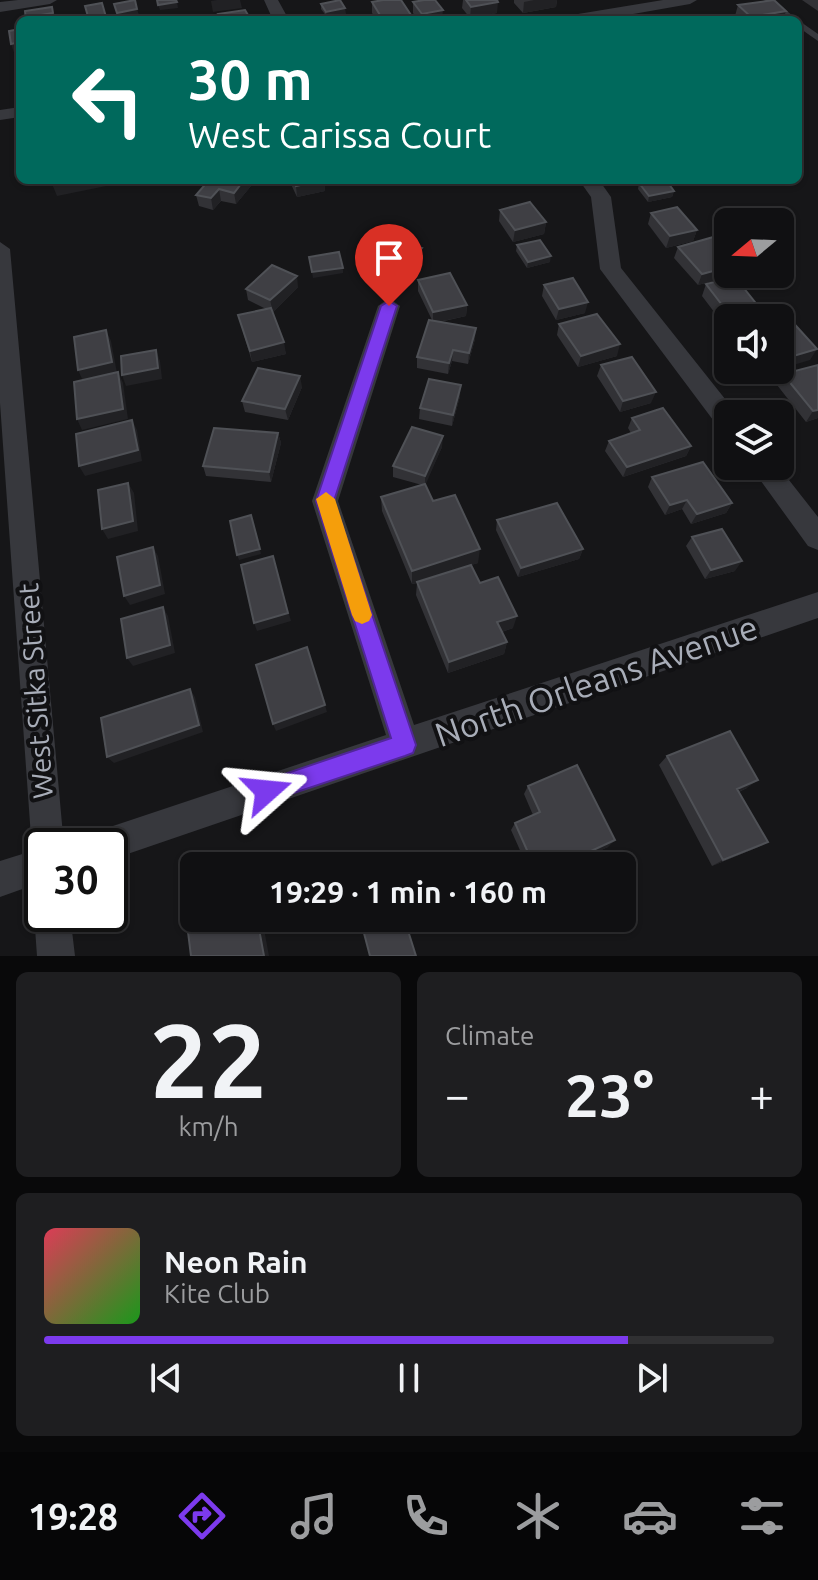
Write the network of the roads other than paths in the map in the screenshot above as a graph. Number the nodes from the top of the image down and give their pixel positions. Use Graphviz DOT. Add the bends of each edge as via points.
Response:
graph roads {
  1 [pos="50,0"];
  2 [pos="584,0"];
  3 [pos="690,0"];
  4 [pos="768,0"];
  5 [pos="0,7"];
  6 [pos="599,15"];
  7 [pos="594,16"];
  8 [pos="788,16"];
  9 [pos="592,184"];
  10 [pos="0,249"];
  11 [pos="389,306"];
  12 [pos="714,403"];
  13 [pos="774,480"];
  14 [pos="818,538"];
  15 [pos="818,605"];
  16 [pos="405,745"];
  17 [pos="46,828"];
  18 [pos="128,837"];
  19 [pos="24,871"];
  20 [pos="0,879"];
  21 [pos="54,932"];
  22 [pos="56,956"];
  1 -- 5 [label="street"];
  2 -- 6 [label="street"];
  3 -- 6 [label="street"];
  4 -- 8 [label="lane"];
  6 -- 7 [label="street"];
  9 -- 12 [label="street" via="601,197 611,269"];
  10 -- 17 [label="street, West Sitka Street"];
  11 -- 16 [label="street" via="325,501"];
  13 -- 14 [label="street"];
  15 -- 16 [label="street, North Orleans Avenue"];
  16 -- 18 [label="street, North Orleans Avenue"];
  19 -- 20 [label="street"];
  21 -- 22 [label="street"];
}
